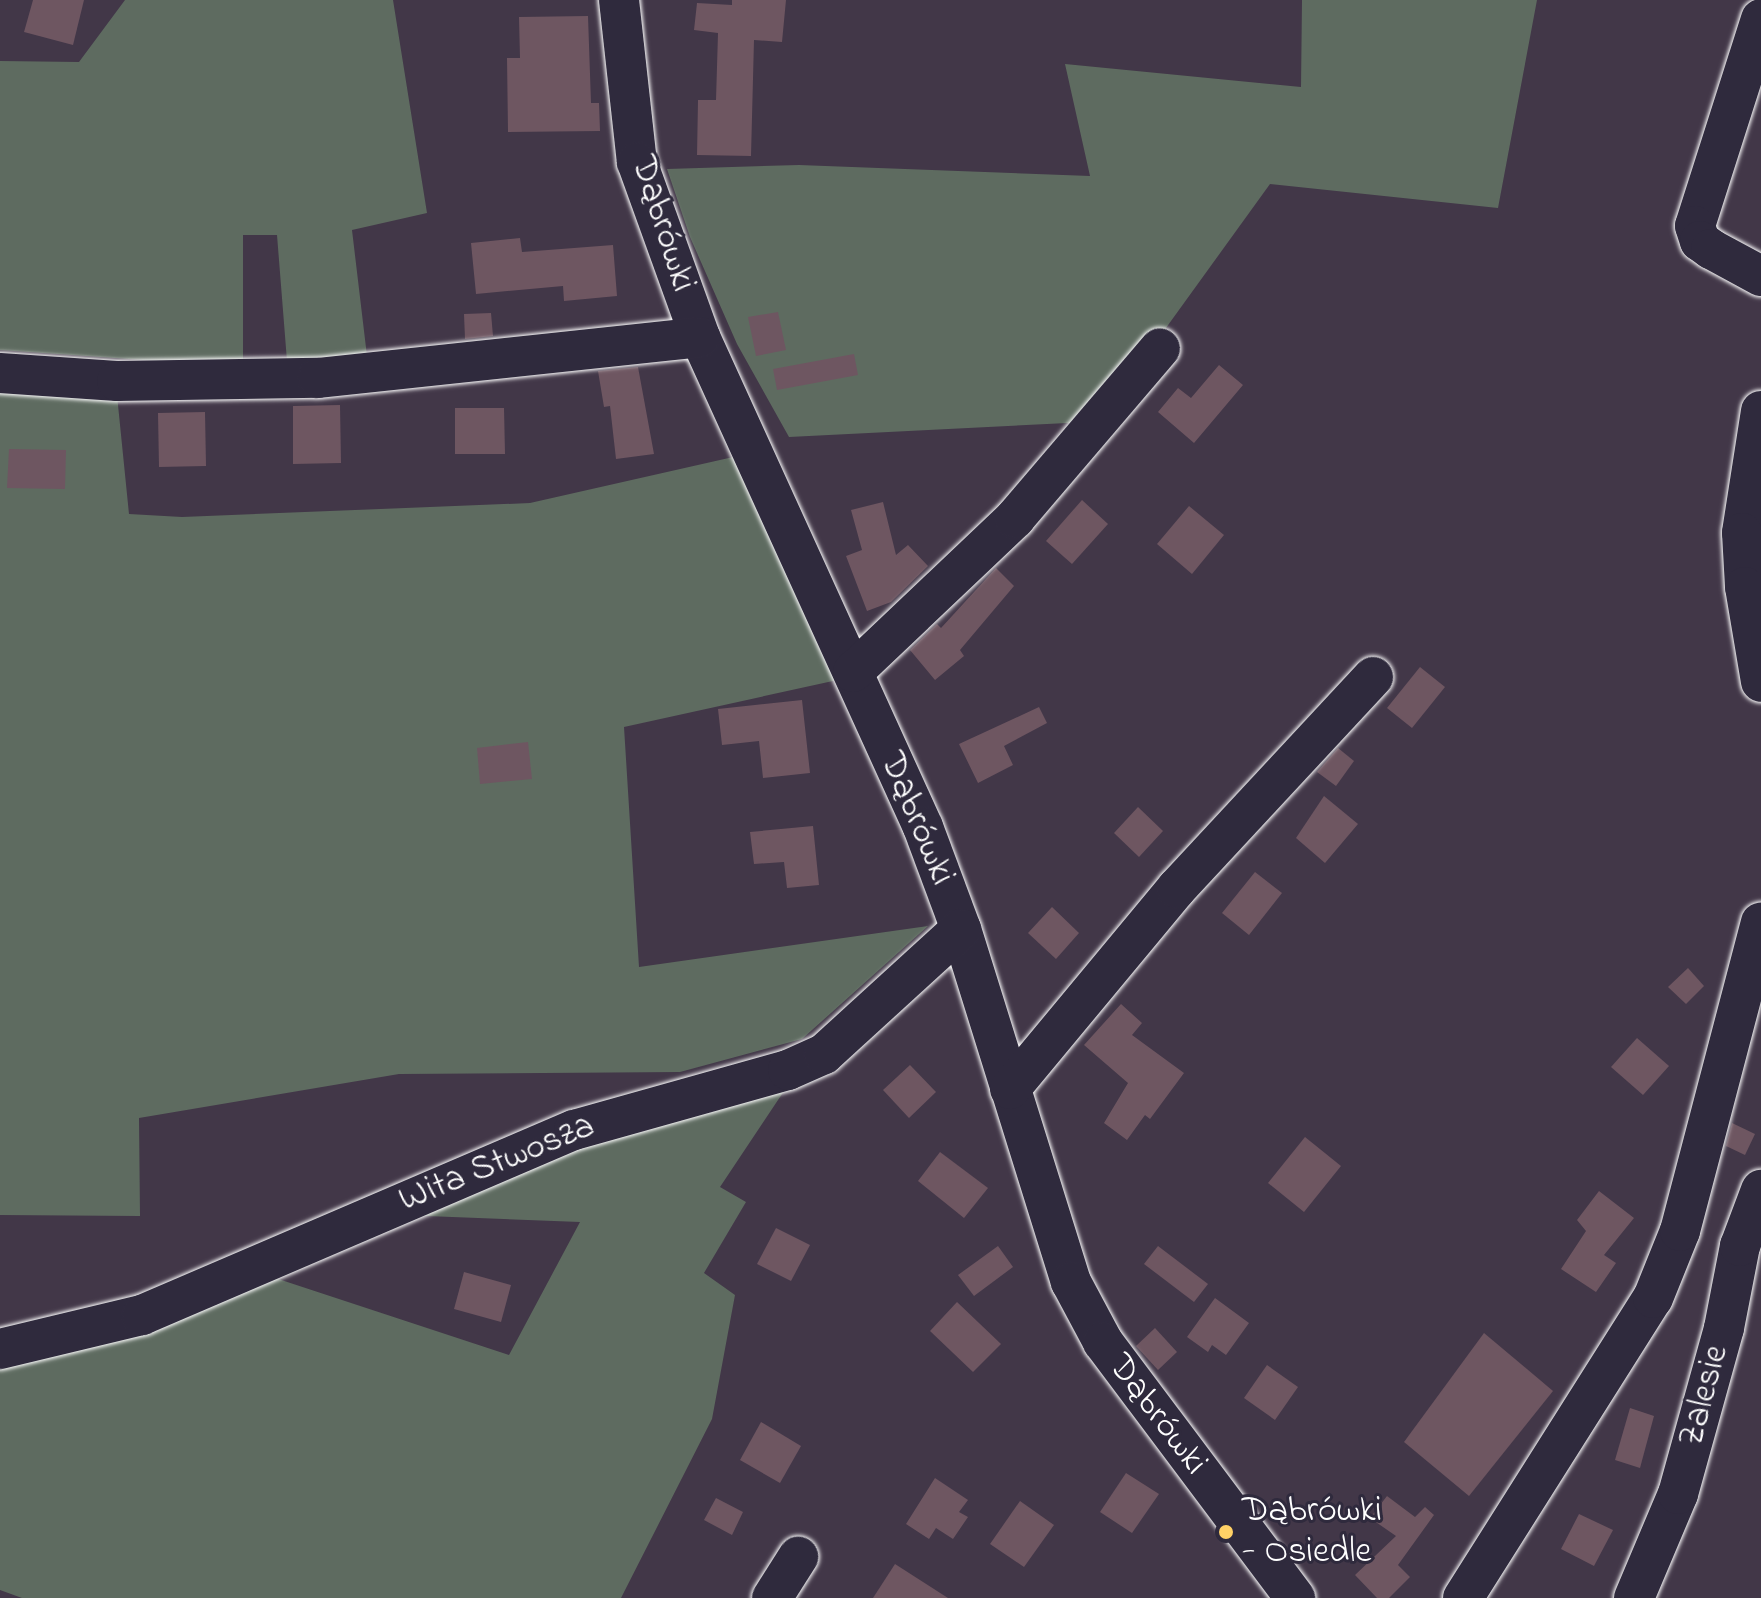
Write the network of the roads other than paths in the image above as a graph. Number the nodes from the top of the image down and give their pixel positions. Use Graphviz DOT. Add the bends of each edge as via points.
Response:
graph roads {
  1 [pos="619,0"];
  2 [pos="1761,19"];
  3 [pos="1761,276"];
  4 [pos="700,337"];
  5 [pos="1160,348"];
  6 [pos="0,373"];
  7 [pos="1761,411"];
  8 [pos="853,672"];
  9 [pos="1373,677"];
  10 [pos="1761,682"];
  11 [pos="1761,922"];
  12 [pos="961,929"];
  13 [pos="1010,1089"];
  14 [pos="1761,1190"];
  15 [pos="1680,1231"];
  16 [pos="1740,1246"];
  17 [pos="0,1349"];
  18 [pos="798,1557"];
  19 [pos="772,1598"];
  20 [pos="1295,1598"];
  21 [pos="1463,1598"];
  22 [pos="1634,1598"];
  1 -- 4 [label="street, Dąbrówki" via="637,162"];
  2 -- 3 [label="street" via="1695,226 1700,241"];
  4 -- 6 [label="street" via="318,378 117,381"];
  4 -- 8 [label="street, Dąbrówki"];
  5 -- 8 [label="street" via="1015,518"];
  7 -- 10 [label="street" via="1742,533"];
  8 -- 12 [label="street, Dąbrówki" via="923,827"];
  9 -- 13 [label="street" via="1177,888"];
  11 -- 15 [label="street"];
  12 -- 13 [label="street, Dąbrówki"];
  12 -- 17 [label="street, Wita Stwosza" via="824,1054 788,1070 574,1130 142,1315"];
  13 -- 20 [label="street, Dąbrówki" via="1071,1282 1103,1342"];
  14 -- 16 [label="street, Zalesie"];
  15 -- 16 [label="street"];
  15 -- 21 [label="street" via="1653,1298"];
  16 -- 22 [label="street, Zalesie" via="1678,1494"];
  18 -- 19 [label="street"];
}
